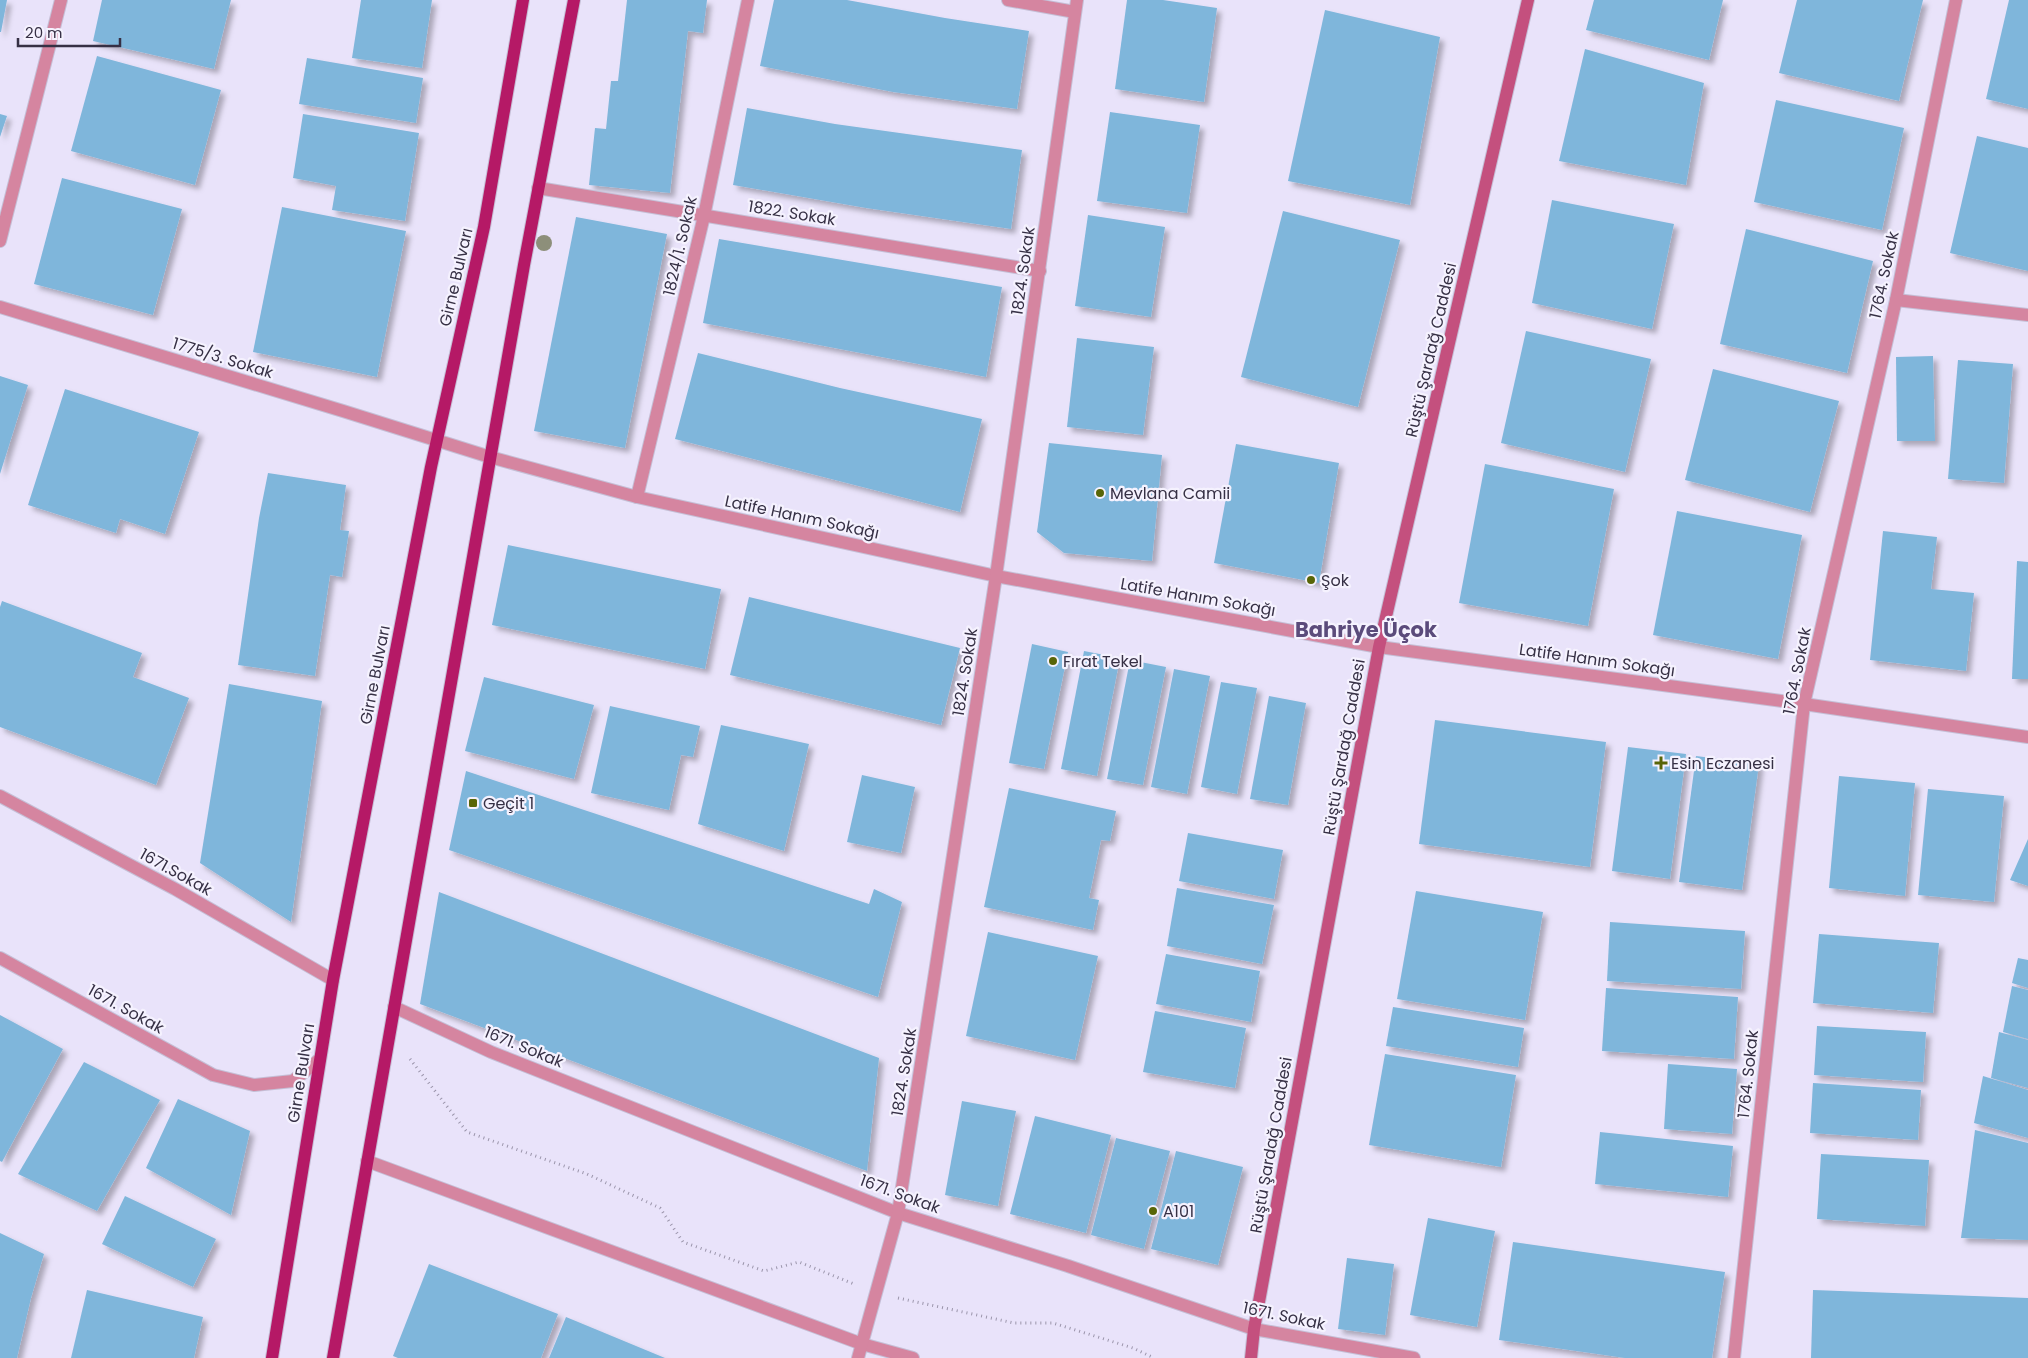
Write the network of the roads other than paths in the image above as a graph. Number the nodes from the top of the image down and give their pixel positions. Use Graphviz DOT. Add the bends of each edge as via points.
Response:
graph roads {
  1 [pos="61,0"];
  2 [pos="523,0"];
  3 [pos="574,0"];
  4 [pos="748,0"];
  5 [pos="1008,0"];
  6 [pos="1528,0"];
  7 [pos="1956,0"];
  8 [pos="1076,6"];
  9 [pos="538,188"];
  10 [pos="704,216"];
  11 [pos="0,241"];
  12 [pos="1040,270"];
  13 [pos="1896,300"];
  14 [pos="0,307"];
  15 [pos="2028,315"];
  16 [pos="436,441"];
  17 [pos="490,457"];
  18 [pos="637,497"];
  19 [pos="996,576"];
  20 [pos="1379,647"];
  21 [pos="1804,704"];
  22 [pos="2028,737"];
  23 [pos="0,796"];
  24 [pos="0,958"];
  25 [pos="334,980"];
  26 [pos="394,1007"];
  27 [pos="320,1059"];
  28 [pos="367,1161"];
  29 [pos="898,1213"];
  30 [pos="1254,1329"];
  31 [pos="862,1344"];
  32 [pos="272,1358"];
  33 [pos="333,1358"];
  34 [pos="858,1358"];
  35 [pos="913,1358"];
  36 [pos="1251,1358"];
  37 [pos="1414,1358"];
  38 [pos="1734,1358"];
  1 -- 11 [label="street"];
  2 -- 16 [label="main road, Girne Bulvarı" via="484,227"];
  3 -- 9 [label="main road"];
  4 -- 10 [label="street, 1824/1. Sokak"];
  5 -- 8 [label="street"];
  6 -- 20 [label="street, Rüştü Şardağ Caddesi"];
  7 -- 13 [label="street, 1764. Sokak"];
  8 -- 12 [label="street, 1824. Sokak"];
  9 -- 10 [label="street, 1822. Sokak"];
  9 -- 17 [label="main road"];
  10 -- 12 [label="street, 1822. Sokak"];
  10 -- 18 [label="street, 1824/1. Sokak"];
  12 -- 19 [label="street, 1824. Sokak"];
  13 -- 15 [label="street"];
  13 -- 21 [label="street, 1764. Sokak"];
  14 -- 16 [label="street, 1775/3. Sokak"];
  16 -- 17 [label="street, 1775/3. Sokak"];
  16 -- 25 [label="main road, Girne Bulvarı"];
  17 -- 18 [label="street, Latife Hanım Sokağı"];
  17 -- 26 [label="main road"];
  18 -- 19 [label="street, Latife Hanım Sokağı"];
  19 -- 20 [label="street, Latife Hanım Sokağı"];
  19 -- 29 [label="street, 1824. Sokak"];
  20 -- 21 [label="street, Latife Hanım Sokağı"];
  20 -- 30 [label="street, Rüştü Şardağ Caddesi"];
  21 -- 22 [label="street, Latife Hanım Sokağı"];
  21 -- 38 [label="street, 1764. Sokak"];
  23 -- 25 [label="street, 1671.Sokak" via="175,889"];
  24 -- 27 [label="street, 1671. Sokak" via="213,1075 254,1085 294,1081"];
  25 -- 27 [label="main road, Girne Bulvarı"];
  26 -- 28 [label="main road"];
  26 -- 29 [label="street, 1671. Sokak" via="491,1052"];
  27 -- 32 [label="main road, Girne Bulvarı"];
  28 -- 31 [label="street"];
  28 -- 33 [label="main road"];
  29 -- 30 [label="street, 1671. Sokak"];
  29 -- 31 [label="street, 1824. Sokak"];
  30 -- 36 [label="street, Rüştü Şardağ Caddesi"];
  30 -- 37 [label="street, 1671. Sokak"];
  31 -- 34 [label="street, 1824. Sokak"];
  31 -- 35 [label="street"];
}
